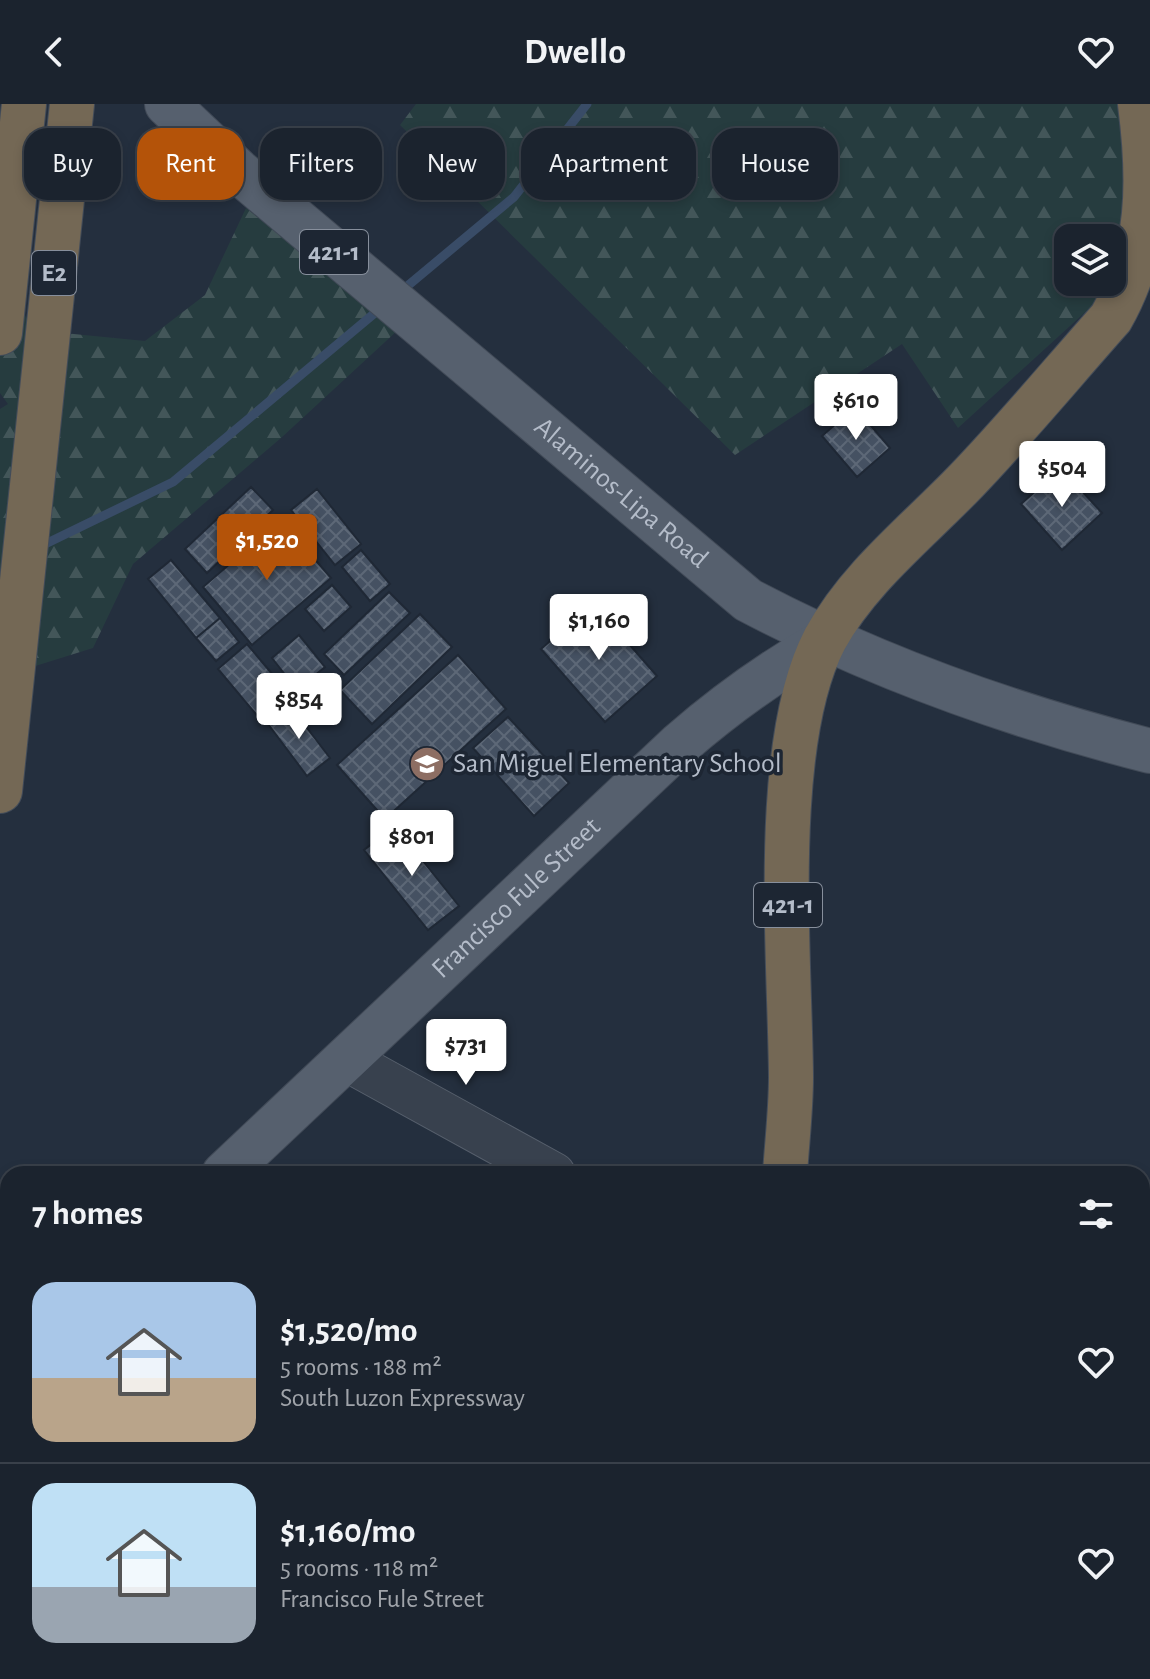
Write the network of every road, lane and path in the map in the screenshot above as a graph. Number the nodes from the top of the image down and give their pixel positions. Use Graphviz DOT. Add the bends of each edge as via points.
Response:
graph roads {
  1 [pos="24,104"];
  2 [pos="167,104"];
  3 [pos="1140,104"];
  4 [pos="71,106"];
  5 [pos="1147,250"];
  6 [pos="0,333"];
  7 [pos="825,641"];
  8 [pos="1150,751"];
  9 [pos="0,791"];
  10 [pos="345,1059"];
  11 [pos="232,1166"];
  12 [pos="539,1166"];
  13 [pos="786,1166"];
  1 -- 6 [label="highway, E2"];
  2 -- 7 [label="main road, Alaminos-Lipa Road / 421-1" via="238,171 748,600"];
  3 -- 5 [label="highway" via="1148,181"];
  4 -- 9 [label="highway, E2"];
  5 -- 7 [label="highway" via="1111,318 965,482 873,575"];
  7 -- 8 [label="main road, Alaminos-Lipa Road / 421-1" via="961,694"];
  7 -- 10 [label="main road, Francisco Fule Street" via="727,704"];
  7 -- 13 [label="highway, 421-1" via="806,698 791,796 791,1082"];
  10 -- 11 [label="main road, Francisco Fule Street"];
  10 -- 12 [label="street"];
}
